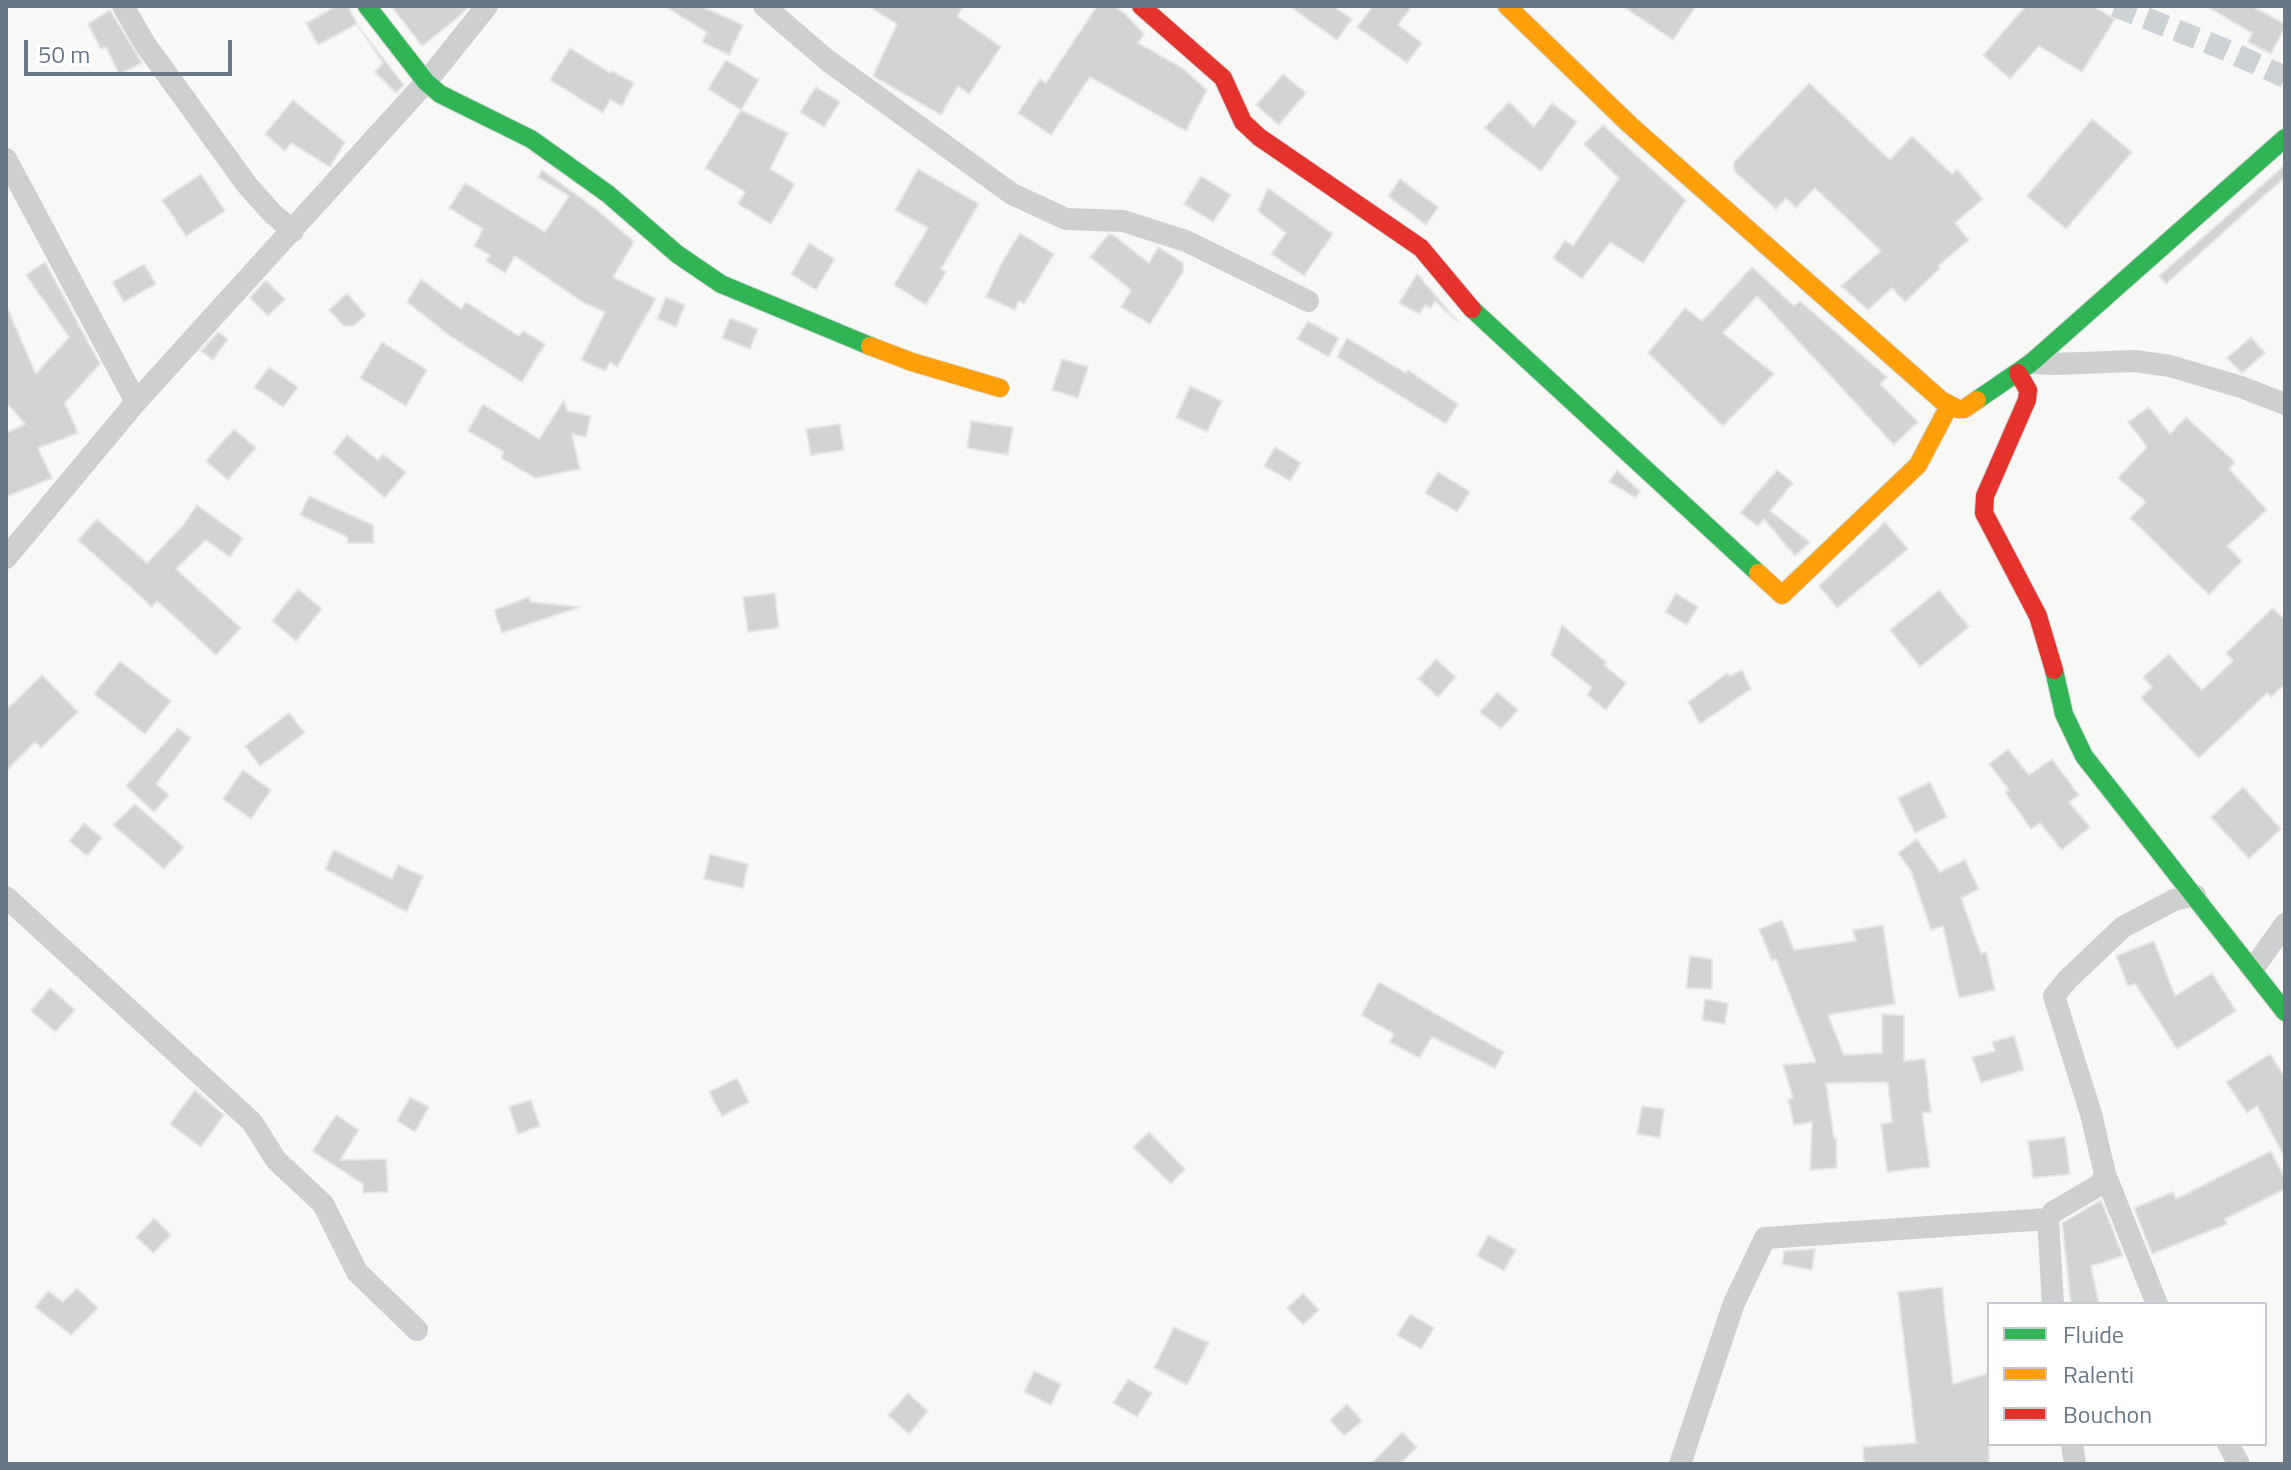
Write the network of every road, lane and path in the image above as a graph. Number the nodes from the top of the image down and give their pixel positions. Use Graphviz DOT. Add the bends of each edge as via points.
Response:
graph roads {
  1 [pos="123,6"];
  2 [pos="367,6"];
  3 [pos="487,6"];
  4 [pos="764,6"];
  5 [pos="1141,6"];
  6 [pos="1507,6"];
  7 [pos="426,82"];
  8 [pos="2285,138"];
  9 [pos="6,159"];
  10 [pos="293,231"];
  11 [pos="1308,301"];
  12 [pos="2024,368"];
  13 [pos="1000,388"];
  14 [pos="136,402"];
  15 [pos="2285,404"];
  16 [pos="1949,406"];
  17 [pos="6,558"];
  18 [pos="2195,895"];
  19 [pos="6,897"];
  20 [pos="2285,924"];
  21 [pos="2253,969"];
  22 [pos="2285,1012"];
  23 [pos="2105,1174"];
  24 [pos="2048,1219"];
  25 [pos="2053,1302"];
  26 [pos="2156,1302"];
  27 [pos="417,1330"];
  28 [pos="2229,1446"];
  29 [pos="1680,1464"];
  30 [pos="2239,1464"];
  1 -- 10 [label="street" via="247,185"];
  2 -- 7 [label="street"];
  3 -- 7 [label="street"];
  4 -- 11 [label="street" via="827,60 1012,194 1066,219 1123,221 1186,241"];
  5 -- 16 [label="street" via="1223,78 1243,122 1259,137 1421,248 1481,320 1782,595 1918,465"];
  6 -- 16 [label="street" via="1630,125"];
  7 -- 10 [label="street"];
  7 -- 13 [label="street" via="531,139 721,284 839,335"];
  8 -- 12 [label="street"];
  9 -- 14 [label="street"];
  10 -- 14 [label="street"];
  12 -- 15 [label="street" via="2135,361 2170,366"];
  12 -- 16 [label="street" via="1964,409"];
  12 -- 18 [label="street" via="2027,400 1985,496 1984,513 2038,616 2064,714 2084,756"];
  14 -- 17 [label="street"];
  18 -- 21 [label="street"];
  18 -- 23 [label="street" via="2123,927 2054,996"];
  19 -- 27 [label="street" via="252,1122 276,1160 323,1204 357,1272"];
  20 -- 21 [label="street"];
  21 -- 22 [label="street"];
  23 -- 24 [label="street" via="2101,1184"];
  23 -- 26 [label="street"];
  24 -- 25 [label="street"];
  24 -- 29 [label="street" via="1765,1238 1734,1303"];
  28 -- 30 [label="street"];
}
